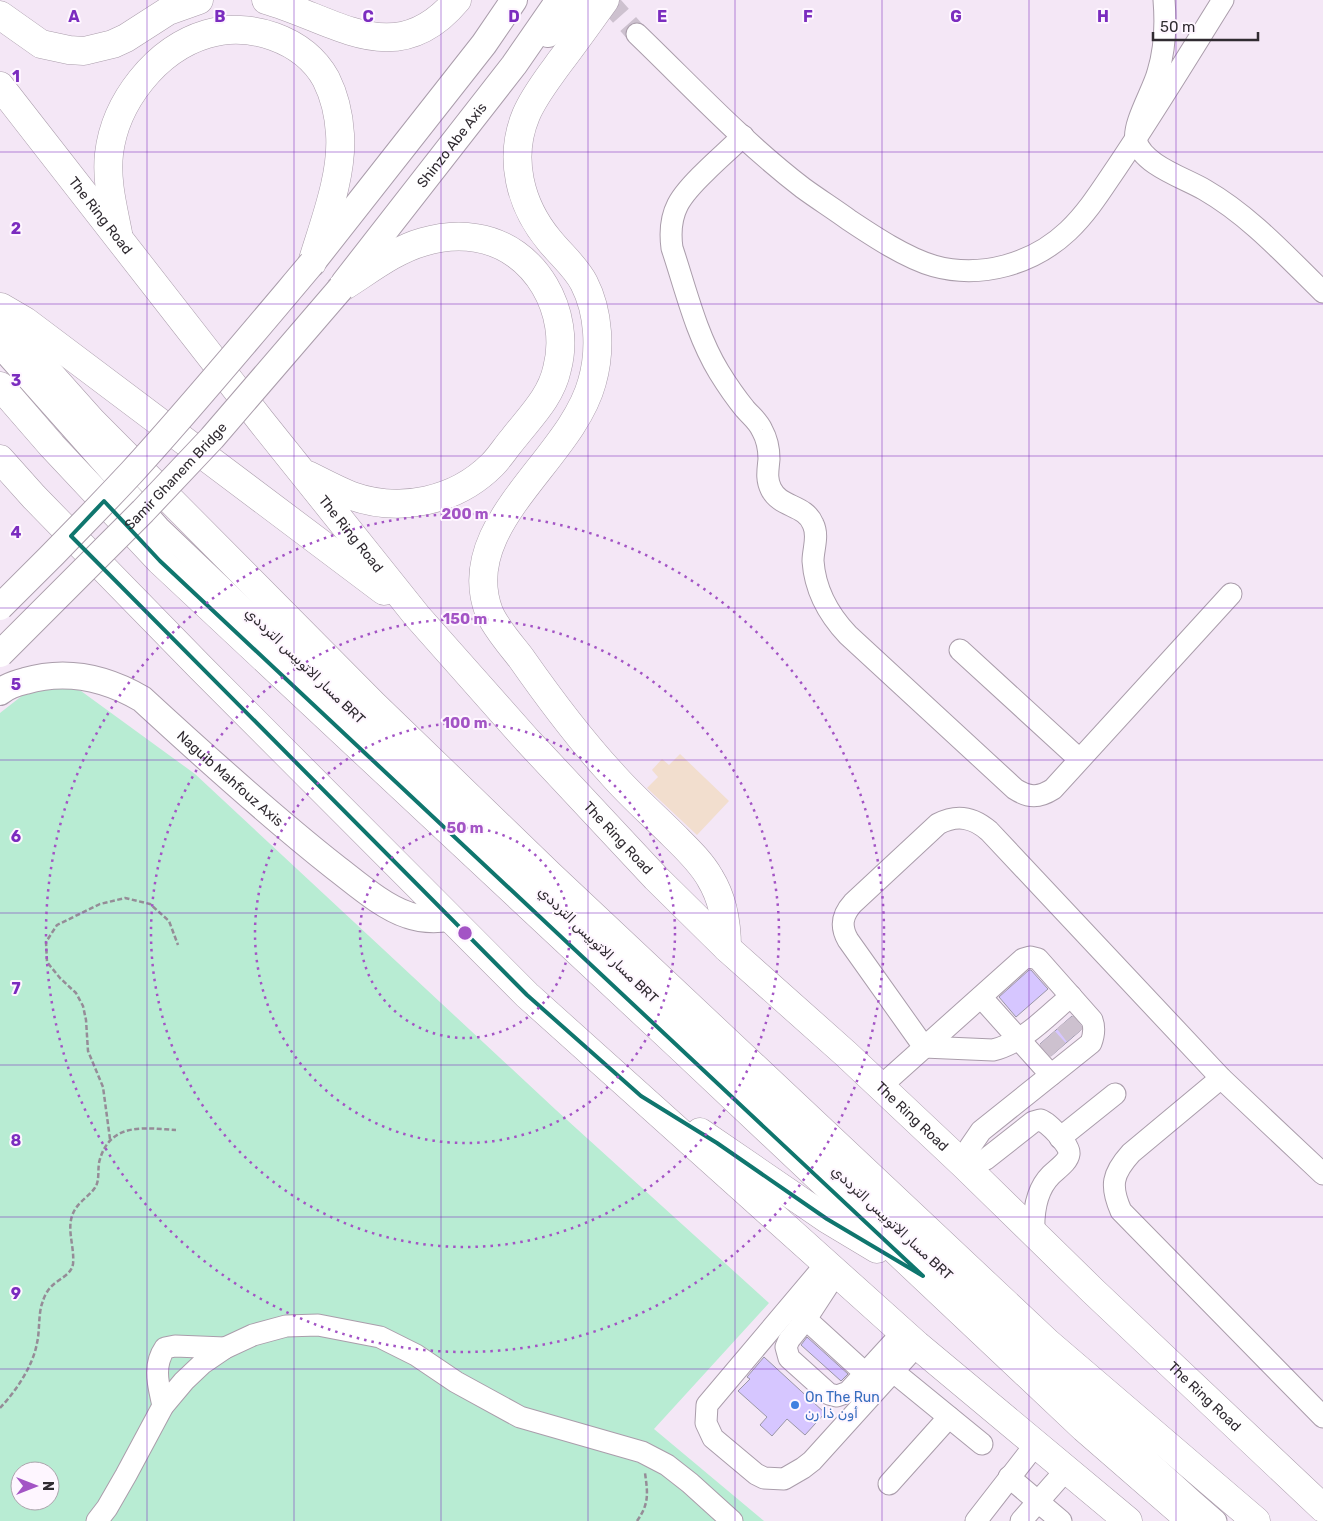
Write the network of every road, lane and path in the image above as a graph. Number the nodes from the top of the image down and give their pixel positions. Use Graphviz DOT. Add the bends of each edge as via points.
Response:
graph roads {
  1 [pos="199,0"];
  2 [pos="266,0"];
  3 [pos="457,0"];
  4 [pos="497,0"];
  5 [pos="514,0"];
  6 [pos="559,0"];
  7 [pos="586,0"];
  8 [pos="605,0"];
  9 [pos="1164,0"];
  10 [pos="1223,0"];
  11 [pos="0,15"];
  12 [pos="637,34"];
  13 [pos="484,44"];
  14 [pos="514,65"];
  15 [pos="0,86"];
  16 [pos="743,136"];
  17 [pos="1135,140"];
  18 [pos="118,236"];
  19 [pos="312,263"];
  20 [pos="341,288"];
  21 [pos="1323,292"];
  22 [pos="0,306"];
  23 [pos="0,318"];
  24 [pos="0,348"];
  25 [pos="0,386"];
  26 [pos="0,460"];
  27 [pos="302,472"];
  28 [pos="0,477"];
  29 [pos="34,498"];
  30 [pos="1231,594"];
  31 [pos="0,607"];
  32 [pos="417,616"];
  33 [pos="960,650"];
  34 [pos="0,654"];
  35 [pos="0,692"];
  36 [pos="1079,758"];
  37 [pos="449,918"];
  38 [pos="178,945"];
  39 [pos="727,948"];
  40 [pos="981,996"];
  41 [pos="1071,996"];
  42 [pos="1061,1036"];
  43 [pos="1019,1039"];
  44 [pos="924,1047"];
  45 [pos="1051,1075"];
  46 [pos="1221,1078"];
  47 [pos="880,1087"];
  48 [pos="1114,1094"];
  49 [pos="641,1096"];
  50 [pos="176,1130"];
  51 [pos="1060,1138"];
  52 [pos="110,1139"];
  53 [pos="966,1167"];
  54 [pos="1323,1174"];
  55 [pos="1034,1234"];
  56 [pos="831,1269"];
  57 [pos="923,1276"];
  58 [pos="799,1312"];
  59 [pos="909,1339"];
  60 [pos="225,1348"];
  61 [pos="879,1368"];
  62 [pos="163,1406"];
  63 [pos="0,1408"];
  64 [pos="949,1417"];
  65 [pos="1323,1417"];
  66 [pos="982,1444"];
  67 [pos="1035,1445"];
  68 [pos="642,1452"];
  69 [pos="1066,1470"];
  70 [pos="1009,1477"];
  71 [pos="889,1484"];
  72 [pos="1037,1501"];
  73 [pos="1323,1508"];
  74 [pos="97,1521"];
  75 [pos="637,1521"];
  76 [pos="732,1521"];
  77 [pos="976,1521"];
  78 [pos="1021,1521"];
  79 [pos="1061,1521"];
  80 [pos="1128,1521"];
  81 [pos="1190,1521"];
  82 [pos="1216,1521"];
  83 [pos="1256,1521"];
  1 -- 11 [label="highway" via="168,11 113,44 84,50 41,44"];
  2 -- 3 [label="highway" via="378,38 396,37 431,24"];
  4 -- 13 [label="main road"];
  5 -- 13 [label="main road"];
  6 -- 14 [label="main road, Shinzo Abe Axis"];
  7 -- 14 [label="main road"];
  8 -- 39 [label="highway" via="534,98 519,138 518,160 525,202 535,221 584,282 592,306 597,331 597,357 592,382 570,428 495,532 487,552 484,590 490,616 580,736 611,774 707,873 722,904"];
  9 -- 17 [label="street" via="1161,59 1154,86 1137,125"];
  10 -- 17 [label="street"];
  12 -- 16 [label="street"];
  13 -- 19 [label="main road"];
  14 -- 20 [label="main road, Shinzo Abe Axis"];
  15 -- 18 [label="highway, The Ring Road"];
  16 -- 17 [label="street" via="803,188 871,235 922,262 965,271 1013,264 1056,242 1083,216"];
  16 -- 36 [label="street" via="681,198 672,222 672,248 708,353 766,438 770,488 779,500 805,512 814,524 813,561 827,610 848,636 1024,795 1044,795 1053,789"];
  17 -- 21 [label="street" via="1153,162 1206,191 1243,217"];
  18 -- 19 [label="highway" via="108,185 109,153 120,115 131,94 163,59 190,40 232,30 257,32 274,36 303,53 315,65 326,79 338,115 338,172"];
  18 -- 27 [label="highway, The Ring Road"];
  19 -- 31 [label="main road, bridge" via="132,472"];
  20 -- 27 [label="highway" via="404,249 422,242 448,237 476,238 504,247 527,264 546,286 560,328 560,357 545,398 493,464 466,485 435,499 402,504 368,500 352,496"];
  20 -- 34 [label="main road, Samir Ghanem Bridge, bridge" via="212,438 144,511"];
  22 -- 32 [label="highway" via="25,321"];
  23 -- 83 [label="highway" via="90,420 550,875 1048,1343"];
  24 -- 82 [label="street, مسار الاتوبيس الترددي BRT" via="159,527 1001,1326"];
  25 -- 57 [label="highway" via="160,561"];
  26 -- 29 [label="highway"];
  27 -- 32 [label="highway, The Ring Road"];
  28 -- 29 [label="highway"];
  29 -- 37 [label="highway"];
  30 -- 36 [label="street"];
  32 -- 39 [label="highway, The Ring Road" via="527,740 656,878"];
  33 -- 36 [label="street"];
  35 -- 37 [label="main road, Naguib Mahfouz Axis" via="33,679 65,676 98,680 128,691 142,699 274,818 382,901 421,919"];
  37 -- 49 [label="highway" via="527,995"];
  38 -- 52 [label="path" via="169,921 150,904 125,898 100,904 57,925 46,942 47,962 76,993 83,1006 88,1051 103,1087"];
  39 -- 47 [label="highway, The Ring Road"];
  40 -- 41 [label="street" via="1023,959 1030,957 1038,959"];
  40 -- 43 [label="street"];
  40 -- 44 [label="street"];
  41 -- 42 [label="street"];
  41 -- 42 [label="street" via="1092,1020 1093,1038 1091,1043"];
  42 -- 43 [label="street"];
  42 -- 45 [label="street"];
  43 -- 44 [label="street" via="993,1050"];
  43 -- 45 [label="street"];
  44 -- 46 [label="street" via="848,940 842,920 846,910 938,824 947,819 965,818 974,820 989,831"];
  44 -- 47 [label="street"];
  45 -- 53 [label="street" via="981,1131 970,1147"];
  46 -- 54 [label="street"];
  46 -- 65 [label="street" via="1120,1165 1114,1180 1115,1196 1122,1211"];
  47 -- 53 [label="highway, The Ring Road"];
  48 -- 51 [label="street"];
  49 -- 56 [label="highway"];
  49 -- 57 [label="highway" via="717,1143 827,1219"];
  50 -- 52 [label="path" via="133,1128"];
  51 -- 53 [label="street" via="1044,1120 1036,1120 986,1159"];
  51 -- 55 [label="street" via="1068,1147 1069,1156 1043,1187 1035,1210"];
  52 -- 63 [label="path" via="103,1148 96,1186 71,1217 73,1263 70,1271 50,1287 42,1303 37,1344 29,1366"];
  53 -- 55 [label="highway, The Ring Road"];
  55 -- 73 [label="highway, The Ring Road"];
  56 -- 58 [label="street"];
  56 -- 59 [label="highway"];
  57 -- 81 [label="highway" via="1084,1428"];
  58 -- 61 [label="street"];
  58 -- 61 [label="street" via="786,1347 789,1358 829,1394 837,1396 848,1392"];
  58 -- 61 [label="street" via="707,1405 705,1411 707,1428 713,1438 756,1474 764,1478 784,1479 812,1461"];
  59 -- 61 [label="street"];
  59 -- 67 [label="highway"];
  60 -- 62 [label="street" via="203,1363"];
  60 -- 62 [label="street" via="165,1348 157,1377"];
  60 -- 68 [label="street" via="253,1335 286,1326 318,1325 380,1337 416,1354 456,1382 520,1417"];
  61 -- 64 [label="street"];
  62 -- 74 [label="street"];
  64 -- 66 [label="street"];
  64 -- 71 [label="street"];
  67 -- 69 [label="highway"];
  67 -- 70 [label="street"];
  68 -- 75 [label="path" via="648,1492 646,1509"];
  68 -- 76 [label="street" via="667,1465"];
  69 -- 72 [label="street"];
  69 -- 80 [label="highway"];
  70 -- 72 [label="street"];
  70 -- 77 [label="street"];
  72 -- 78 [label="street"];
  72 -- 79 [label="street"];
}
